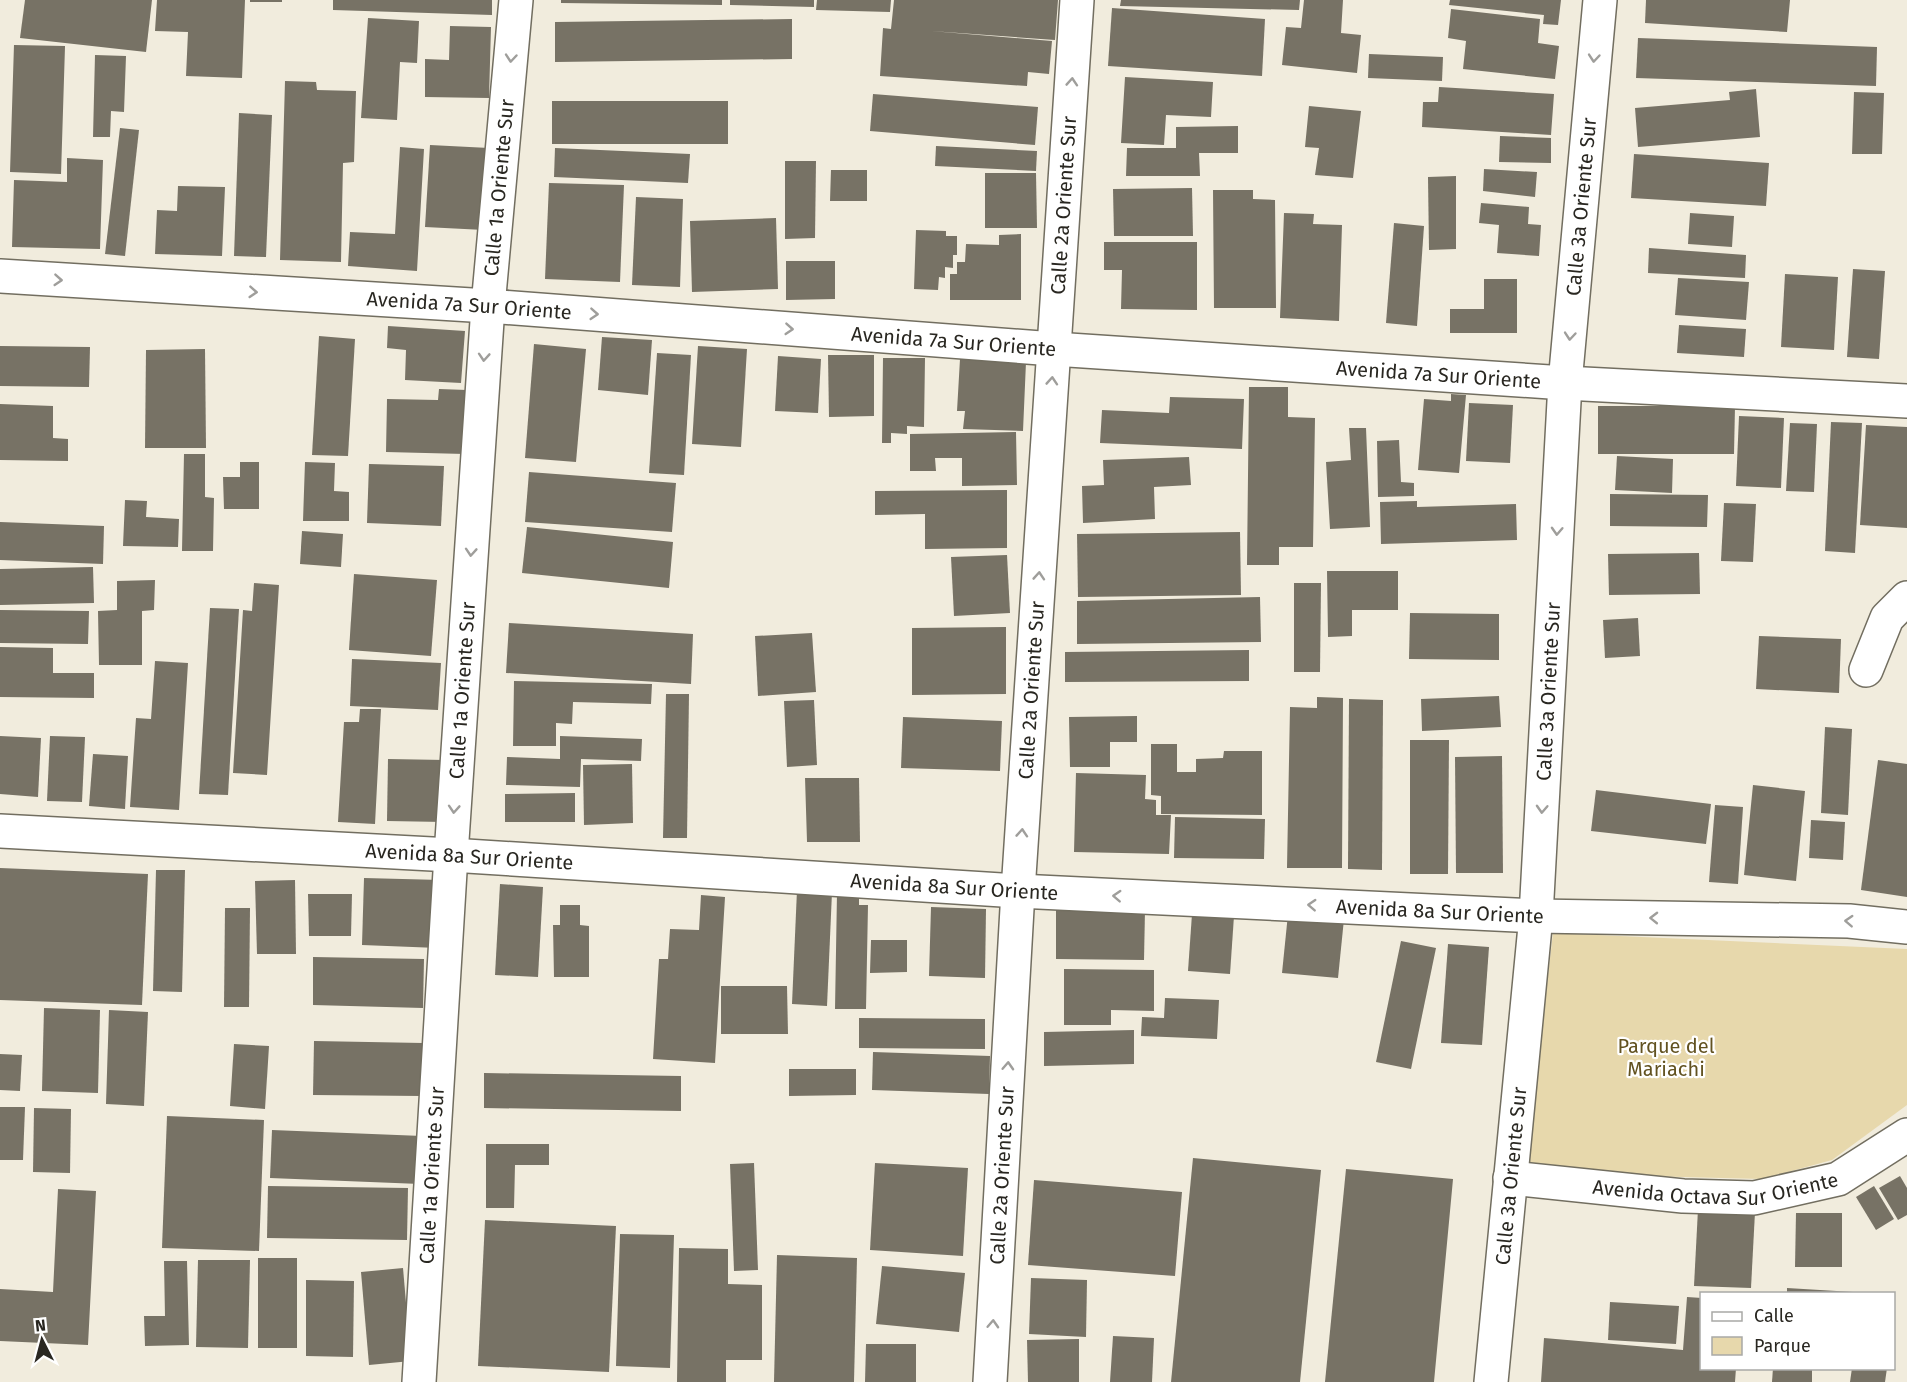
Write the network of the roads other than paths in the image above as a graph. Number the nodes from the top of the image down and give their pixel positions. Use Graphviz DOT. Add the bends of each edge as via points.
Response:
graph roads {
  1 [pos="516,0"];
  2 [pos="1077,0"];
  3 [pos="1600,0"];
  4 [pos="0,276"];
  5 [pos="488,306"];
  6 [pos="1054,349"];
  7 [pos="1565,383"];
  8 [pos="1907,401"];
  9 [pos="1907,598"];
  10 [pos="1866,670"];
  11 [pos="0,831"];
  12 [pos="451,855"];
  13 [pos="1018,891"];
  14 [pos="1536,916"];
  15 [pos="1907,927"];
  16 [pos="1907,1135"];
  17 [pos="1510,1178"];
  18 [pos="419,1382"];
  19 [pos="990,1382"];
  20 [pos="1491,1382"];
  1 -- 5 [label="street, Calle 1a Oriente Sur, one-way"];
  6 -- 2 [label="street, Calle 2a Oriente Sur, one-way"];
  3 -- 7 [label="street, Calle 3a Oriente Sur, one-way"];
  4 -- 5 [label="street, Avenida 7a Sur Oriente, one-way"];
  5 -- 6 [label="street, Avenida 7a Sur Oriente, one-way"];
  5 -- 12 [label="street, Calle 1a Oriente Sur, one-way"];
  6 -- 7 [label="street, Avenida 7a Sur Oriente"];
  13 -- 6 [label="street, Calle 2a Oriente Sur, one-way"];
  7 -- 8 [label="street, Avenida 7a Sur Oriente"];
  7 -- 14 [label="street, Calle 3a Oriente Sur, one-way"];
  9 -- 10 [label="street" via="1887,618"];
  11 -- 12 [label="street, Avenida 8a Sur Oriente"];
  12 -- 13 [label="street, Avenida 8a Sur Oriente"];
  12 -- 18 [label="street, Calle 1a Oriente Sur"];
  14 -- 13 [label="street, Avenida 8a Sur Oriente, one-way"];
  19 -- 13 [label="street, Calle 2a Oriente Sur, one-way"];
  15 -- 14 [label="street, Avenida 8a Sur Oriente, one-way" via="1849,921"];
  14 -- 17 [label="street, Calle 3a Oriente Sur"];
  16 -- 17 [label="street, Avenida Octava Sur Oriente" via="1838,1179 1754,1198 1683,1196"];
  17 -- 20 [label="street, Calle 3a Oriente Sur"];
}
